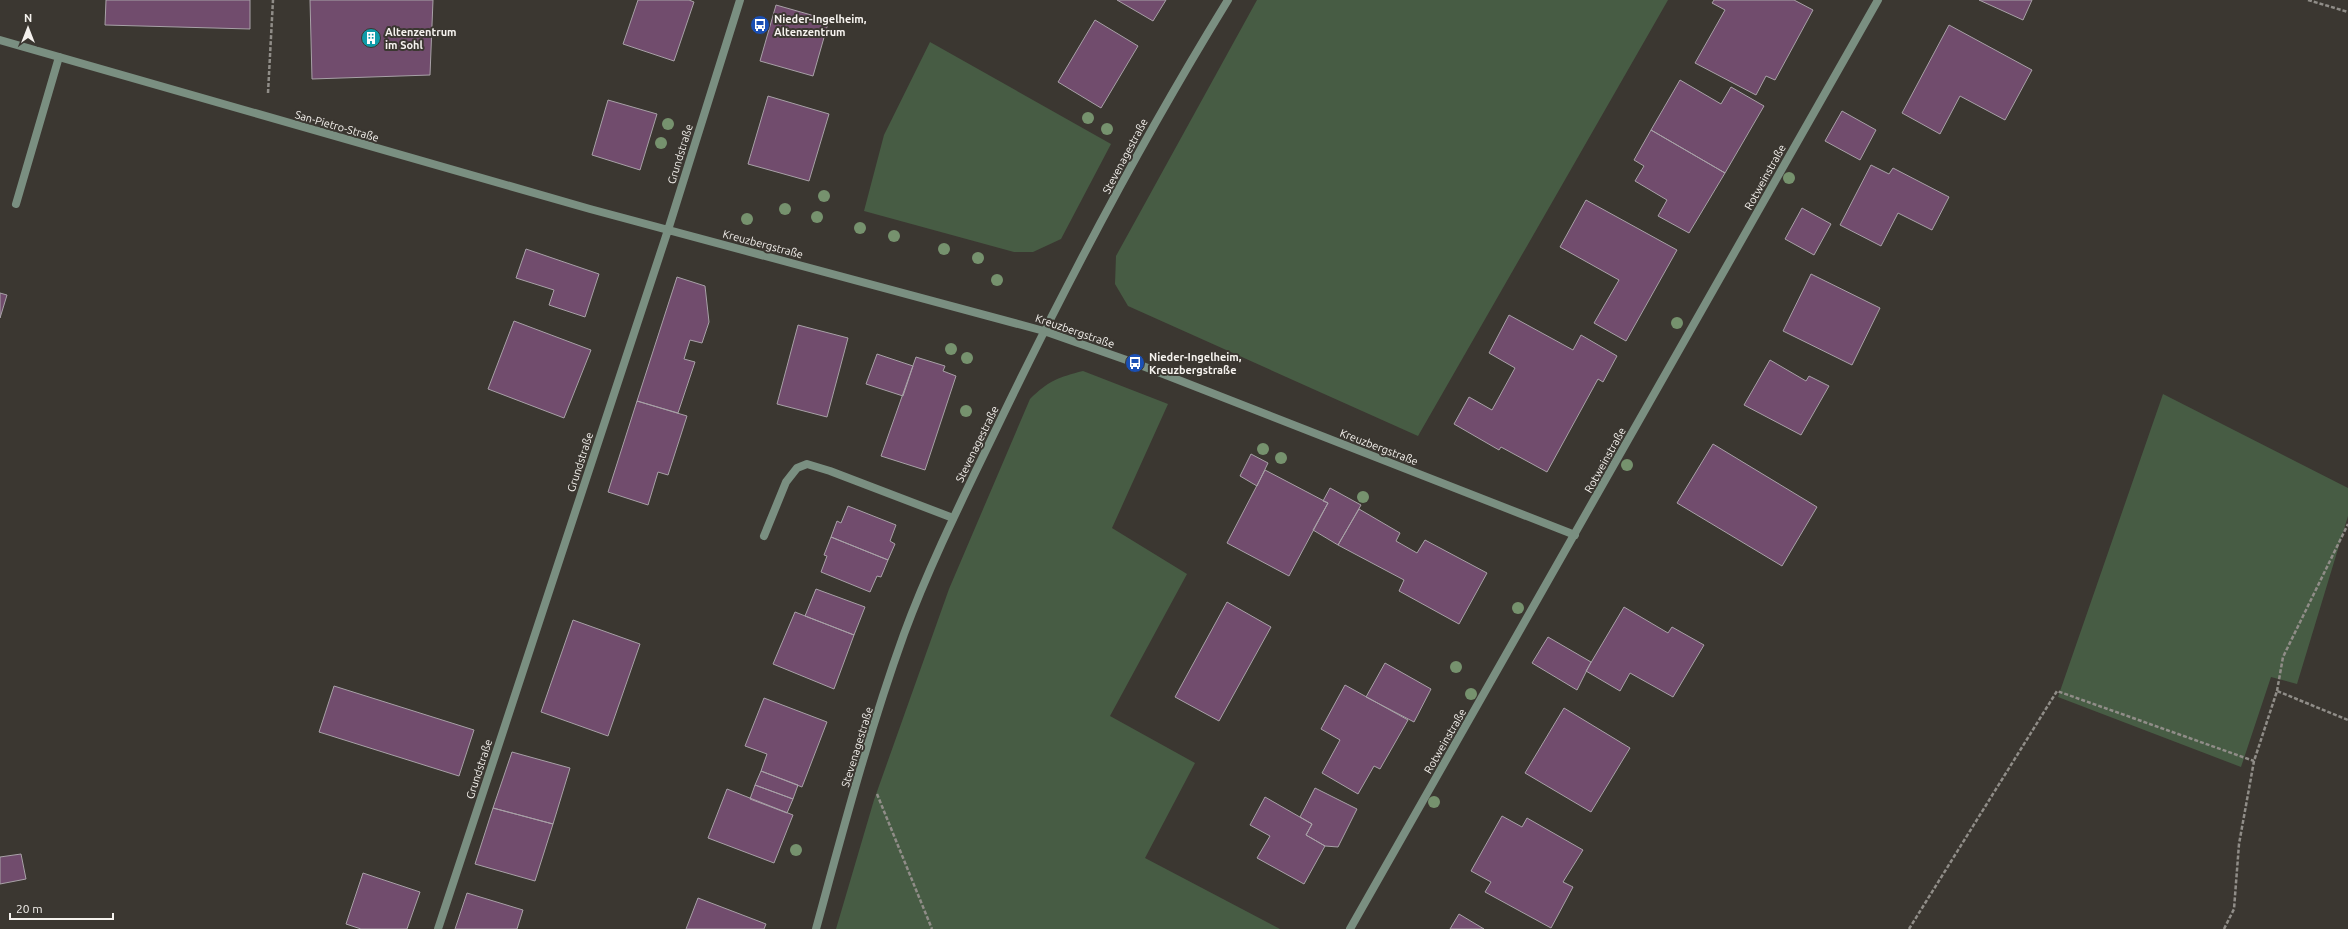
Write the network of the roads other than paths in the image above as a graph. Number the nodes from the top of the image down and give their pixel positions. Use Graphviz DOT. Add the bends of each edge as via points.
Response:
graph roads {
  1 [pos="740,0"];
  2 [pos="1228,0"];
  3 [pos="1878,0"];
  4 [pos="0,40"];
  5 [pos="59,57"];
  6 [pos="16,204"];
  7 [pos="668,230"];
  8 [pos="1044,331"];
  9 [pos="953,518"];
  10 [pos="1575,535"];
  11 [pos="764,536"];
  12 [pos="438,929"];
  13 [pos="816,929"];
  14 [pos="1350,929"];
  1 -- 7 [label="street, Grundstraße"];
  2 -- 8 [label="street, Stevenagestraße" via="1183,74"];
  3 -- 10 [label="street, Rotweinstraße"];
  4 -- 5 [label="street, San-Pietro-Straße"];
  5 -- 6 [label="street"];
  5 -- 7 [label="street, San-Pietro-Straße"];
  7 -- 8 [label="street, Kreuzbergstraße"];
  7 -- 12 [label="street, Grundstraße"];
  8 -- 9 [label="street, Stevenagestraße"];
  8 -- 10 [label="street, Kreuzbergstraße" via="1142,366"];
  9 -- 11 [label="street" via="807,464 797,468 786,482"];
  9 -- 13 [label="street, Stevenagestraße" via="904,633 863,759"];
  10 -- 14 [label="street, Rotweinstraße"];
}
